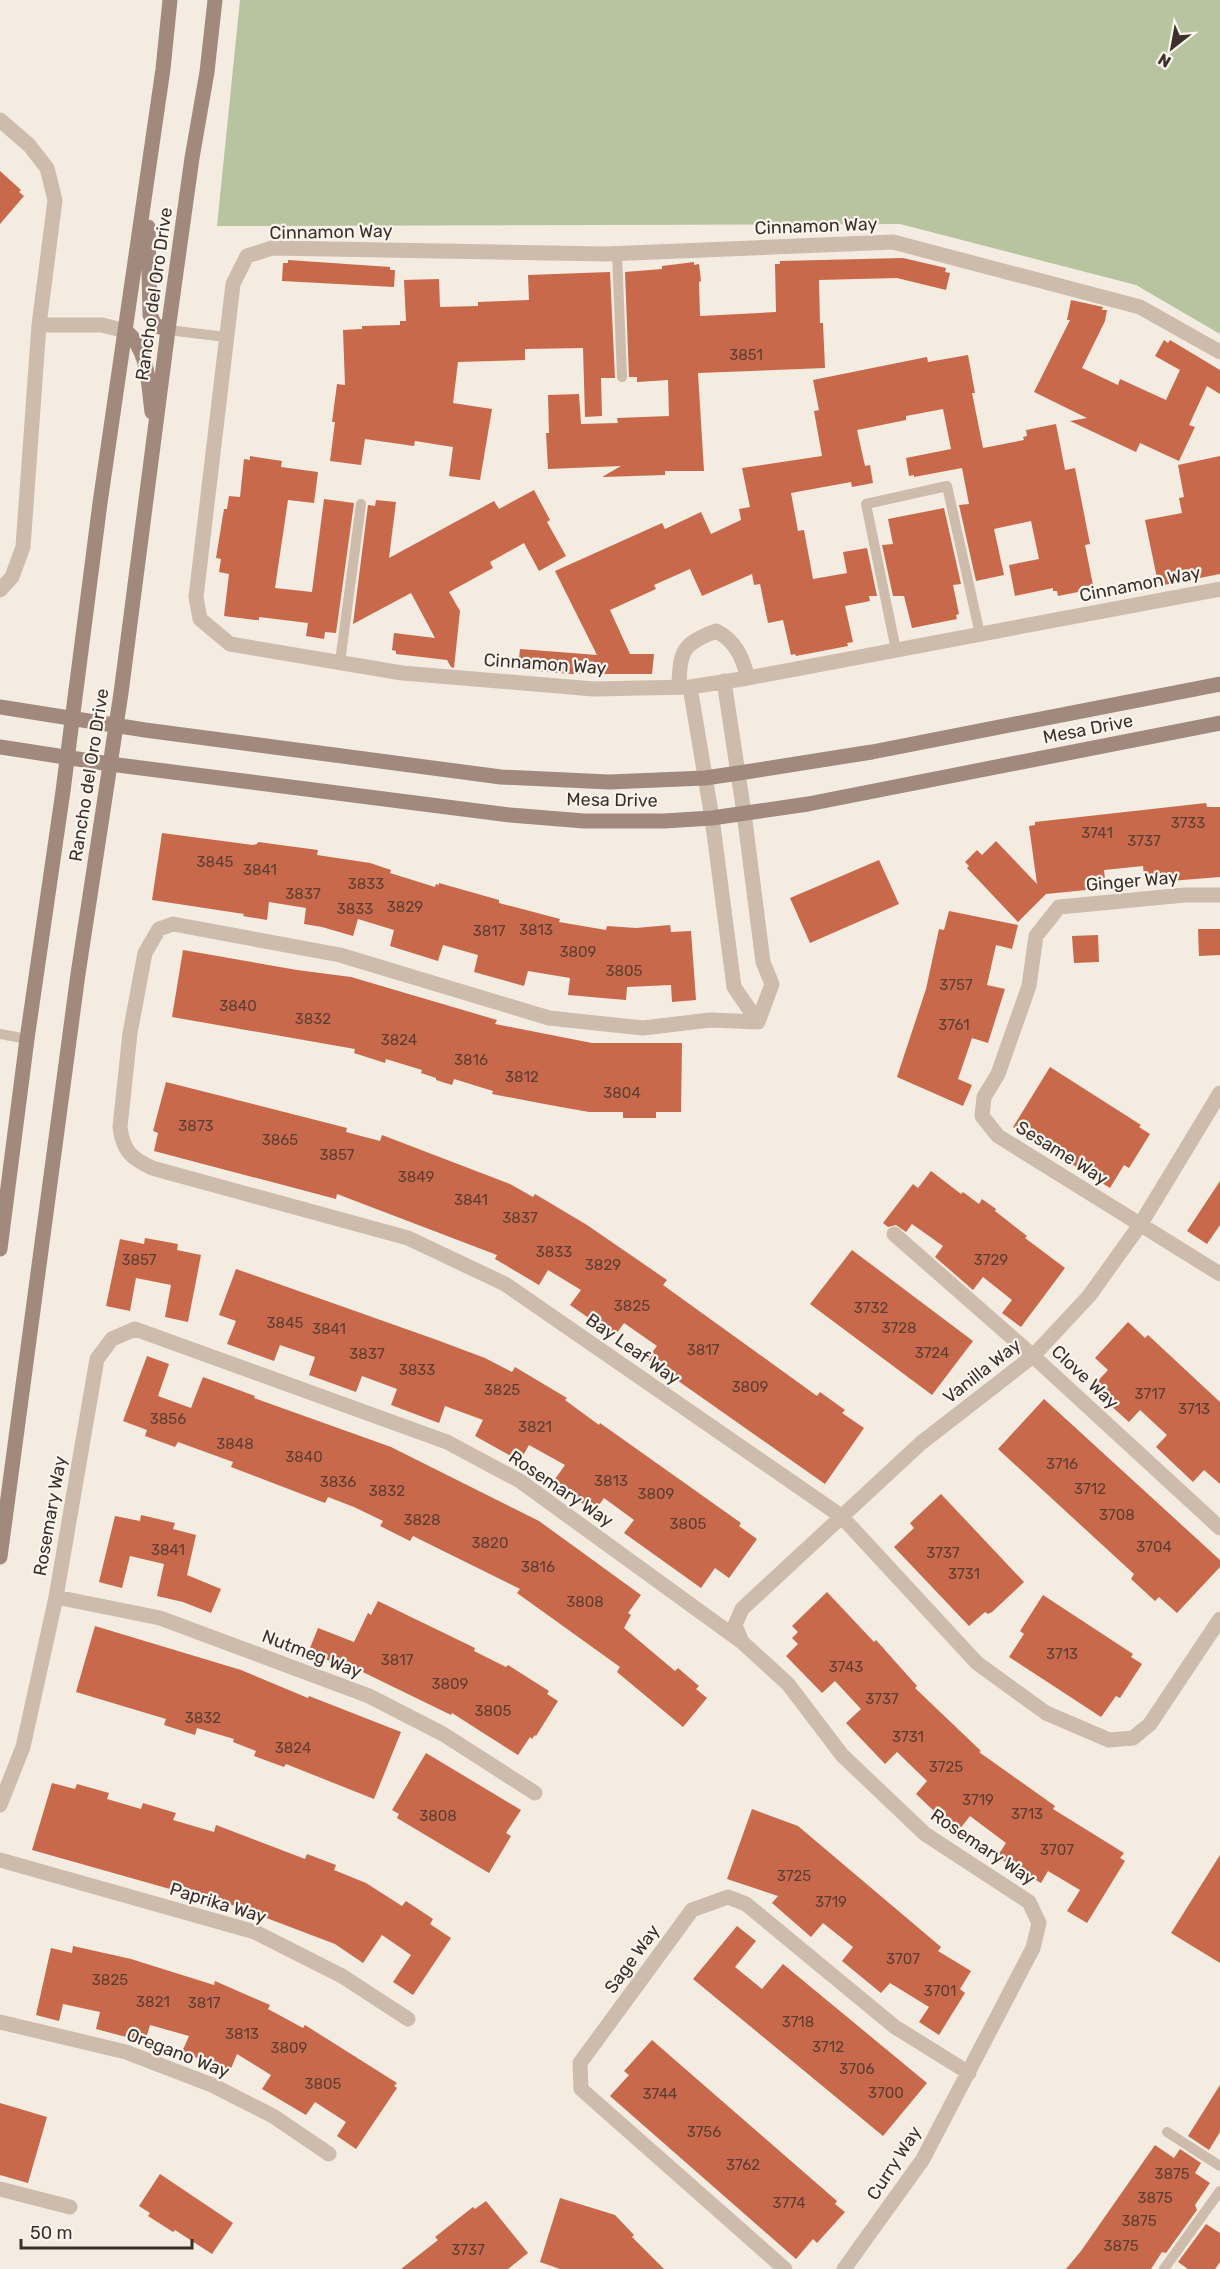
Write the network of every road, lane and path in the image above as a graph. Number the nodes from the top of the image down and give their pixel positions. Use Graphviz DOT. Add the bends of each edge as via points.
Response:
graph roads {
  1 [pos="170,0"];
  2 [pos="215,0"];
  3 [pos="0,120"];
  4 [pos="148,173"];
  5 [pos="617,254"];
  6 [pos="39,325"];
  7 [pos="168,330"];
  8 [pos="126,331"];
  9 [pos="226,337"];
  10 [pos="1220,352"];
  11 [pos="622,377"];
  12 [pos="155,433"];
  13 [pos="361,504"];
  14 [pos="1220,589"];
  15 [pos="0,590"];
  16 [pos="980,634"];
  17 [pos="896,650"];
  18 [pos="340,662"];
  19 [pos="748,678"];
  20 [pos="724,681"];
  21 [pos="1220,684"];
  22 [pos="685,686"];
  23 [pos="0,707"];
  24 [pos="73,719"];
  25 [pos="1220,723"];
  26 [pos="116,725"];
  27 [pos="0,747"];
  28 [pos="68,758"];
  29 [pos="110,764"];
  30 [pos="738,773"];
  31 [pos="705,778"];
  32 [pos="744,813"];
  33 [pos="712,818"];
  34 [pos="1220,896"];
  35 [pos="1051,915"];
  36 [pos="758,1022"];
  37 [pos="0,1035"];
  38 [pos="27,1039"];
  39 [pos="1219,1097"];
  40 [pos="1140,1225"];
  41 [pos="894,1234"];
  42 [pos="0,1249"];
  43 [pos="1220,1274"];
  44 [pos="1033,1356"];
  45 [pos="841,1516"];
  46 [pos="1220,1528"];
  47 [pos="0,1557"];
  48 [pos="56,1597"];
  49 [pos="1220,1619"];
  50 [pos="742,1642"];
  51 [pos="535,1793"];
  52 [pos="0,1805"];
  53 [pos="0,1860"];
  54 [pos="408,2019"];
  55 [pos="0,2022"];
  56 [pos="969,2073"];
  57 [pos="1167,2132"];
  58 [pos="329,2154"];
  59 [pos="1220,2166"];
  60 [pos="0,2189"];
  61 [pos="1220,2191"];
  62 [pos="70,2207"];
  63 [pos="785,2269"];
  64 [pos="844,2269"];
  65 [pos="1164,2269"];
  1 -- 4 [label="main road, Rancho del Oro Drive"];
  2 -- 7 [label="main road, Rancho del Oro Drive"];
  3 -- 6 [label="street" via="47,168 55,200"];
  4 -- 7 [label="main road" via="148,300 155,325"];
  4 -- 8 [label="main road, Rancho del Oro Drive"];
  5 -- 9 [label="street, Cinnamon Way" via="272,248 247,256 233,284"];
  5 -- 10 [label="street, Cinnamon Way" via="893,242 1140,307"];
  5 -- 11 [label="lane"];
  6 -- 8 [label="street" via="102,325"];
  6 -- 15 [label="street" via="23,547 12,577"];
  7 -- 9 [label="lane"];
  7 -- 12 [label="main road, Rancho del Oro Drive"];
  8 -- 12 [label="main road" via="145,358"];
  8 -- 24 [label="main road, Rancho del Oro Drive"];
  9 -- 18 [label="street, Cinnamon Way" via="196,597 200,619 230,644"];
  12 -- 26 [label="main road, Rancho del Oro Drive"];
  13 -- 18 [label="lane"];
  14 -- 16 [label="street, Cinnamon Way"];
  16 -- 17 [label="street, Cinnamon Way"];
  16 -- 17 [label="lane" via="947,486 866,504"];
  17 -- 19 [label="street, Cinnamon Way"];
  18 -- 22 [label="street, Cinnamon Way" via="402,673 594,689"];
  19 -- 20 [label="street, Cinnamon Way"];
  19 -- 22 [label="street" via="741,653 727,636 716,631 695,639 686,648 680,662"];
  20 -- 22 [label="street, Cinnamon Way"];
  20 -- 30 [label="street"];
  21 -- 30 [label="main road, Mesa Drive" via="872,752"];
  22 -- 31 [label="street"];
  23 -- 24 [label="main road, Mesa Drive"];
  24 -- 26 [label="main road, Mesa Drive"];
  24 -- 28 [label="main road, Rancho del Oro Drive"];
  25 -- 32 [label="main road, Mesa Drive" via="808,804"];
  26 -- 29 [label="main road, Rancho del Oro Drive"];
  26 -- 31 [label="main road, Mesa Drive" via="501,777 609,782"];
  27 -- 28 [label="main road, Mesa Drive"];
  28 -- 29 [label="main road, Mesa Drive"];
  28 -- 38 [label="main road, Rancho del Oro Drive"];
  29 -- 33 [label="main road, Mesa Drive" via="510,815 584,821"];
  29 -- 47 [label="main road, Rancho del Oro Drive"];
  30 -- 31 [label="main road, Mesa Drive"];
  30 -- 32 [label="street"];
  31 -- 33 [label="street"];
  32 -- 33 [label="main road, Mesa Drive"];
  32 -- 36 [label="street" via="763,962 771,984"];
  33 -- 36 [label="street" via="734,987"];
  34 -- 35 [label="street, Ginger Way" via="1185,895 1059,907"];
  35 -- 40 [label="street, Sesame Way" via="1036,936 1029,986 998,1074 984,1097 982,1116 998,1136"];
  36 -- 45 [label="street, Bay Leaf Way" via="710,1020 643,1028 549,1018 340,955 173,924 159,929 145,953 130,1034 120,1127 122,1142 134,1160 152,1168 408,1238 505,1284"];
  37 -- 38 [label="lane"];
  38 -- 42 [label="main road, Rancho del Oro Drive"];
  39 -- 40 [label="street, Vanilla Way"];
  40 -- 43 [label="street, Sesame Way"];
  40 -- 44 [label="street, Vanilla Way" via="1089,1296"];
  41 -- 44 [label="street, Clove Way"];
  44 -- 45 [label="street, Vanilla Way" via="921,1443"];
  44 -- 46 [label="street, Clove Way"];
  45 -- 49 [label="street, Bay Leaf Way" via="977,1662 1046,1713 1109,1740 1133,1738 1150,1725"];
  45 -- 50 [label="street, Vanilla Way" via="742,1609 735,1625"];
  48 -- 50 [label="street, Rosemary Way" via="97,1359 112,1339 135,1329 447,1442 520,1481"];
  48 -- 51 [label="street, Nutmeg Way" via="160,1618 369,1696 443,1734"];
  48 -- 52 [label="street, Rosemary Way" via="23,1747"];
  50 -- 56 [label="street, Rosemary Way" via="788,1684 842,1755 925,1834 1029,1902 1039,1923 1033,1948"];
  53 -- 54 [label="street, Paprika Way" via="255,1932 342,1976"];
  55 -- 58 [label="street, Oregano Way" via="126,2052 212,2085 273,2116"];
  56 -- 63 [label="street, Sage Way" via="895,2027 746,1904 728,1897 692,1910 580,2063 581,2089"];
  56 -- 64 [label="street, Curry Way" via="918,2166"];
  57 -- 59 [label="lane"];
  60 -- 62 [label="street"];
  61 -- 65 [label="lane"];
}
